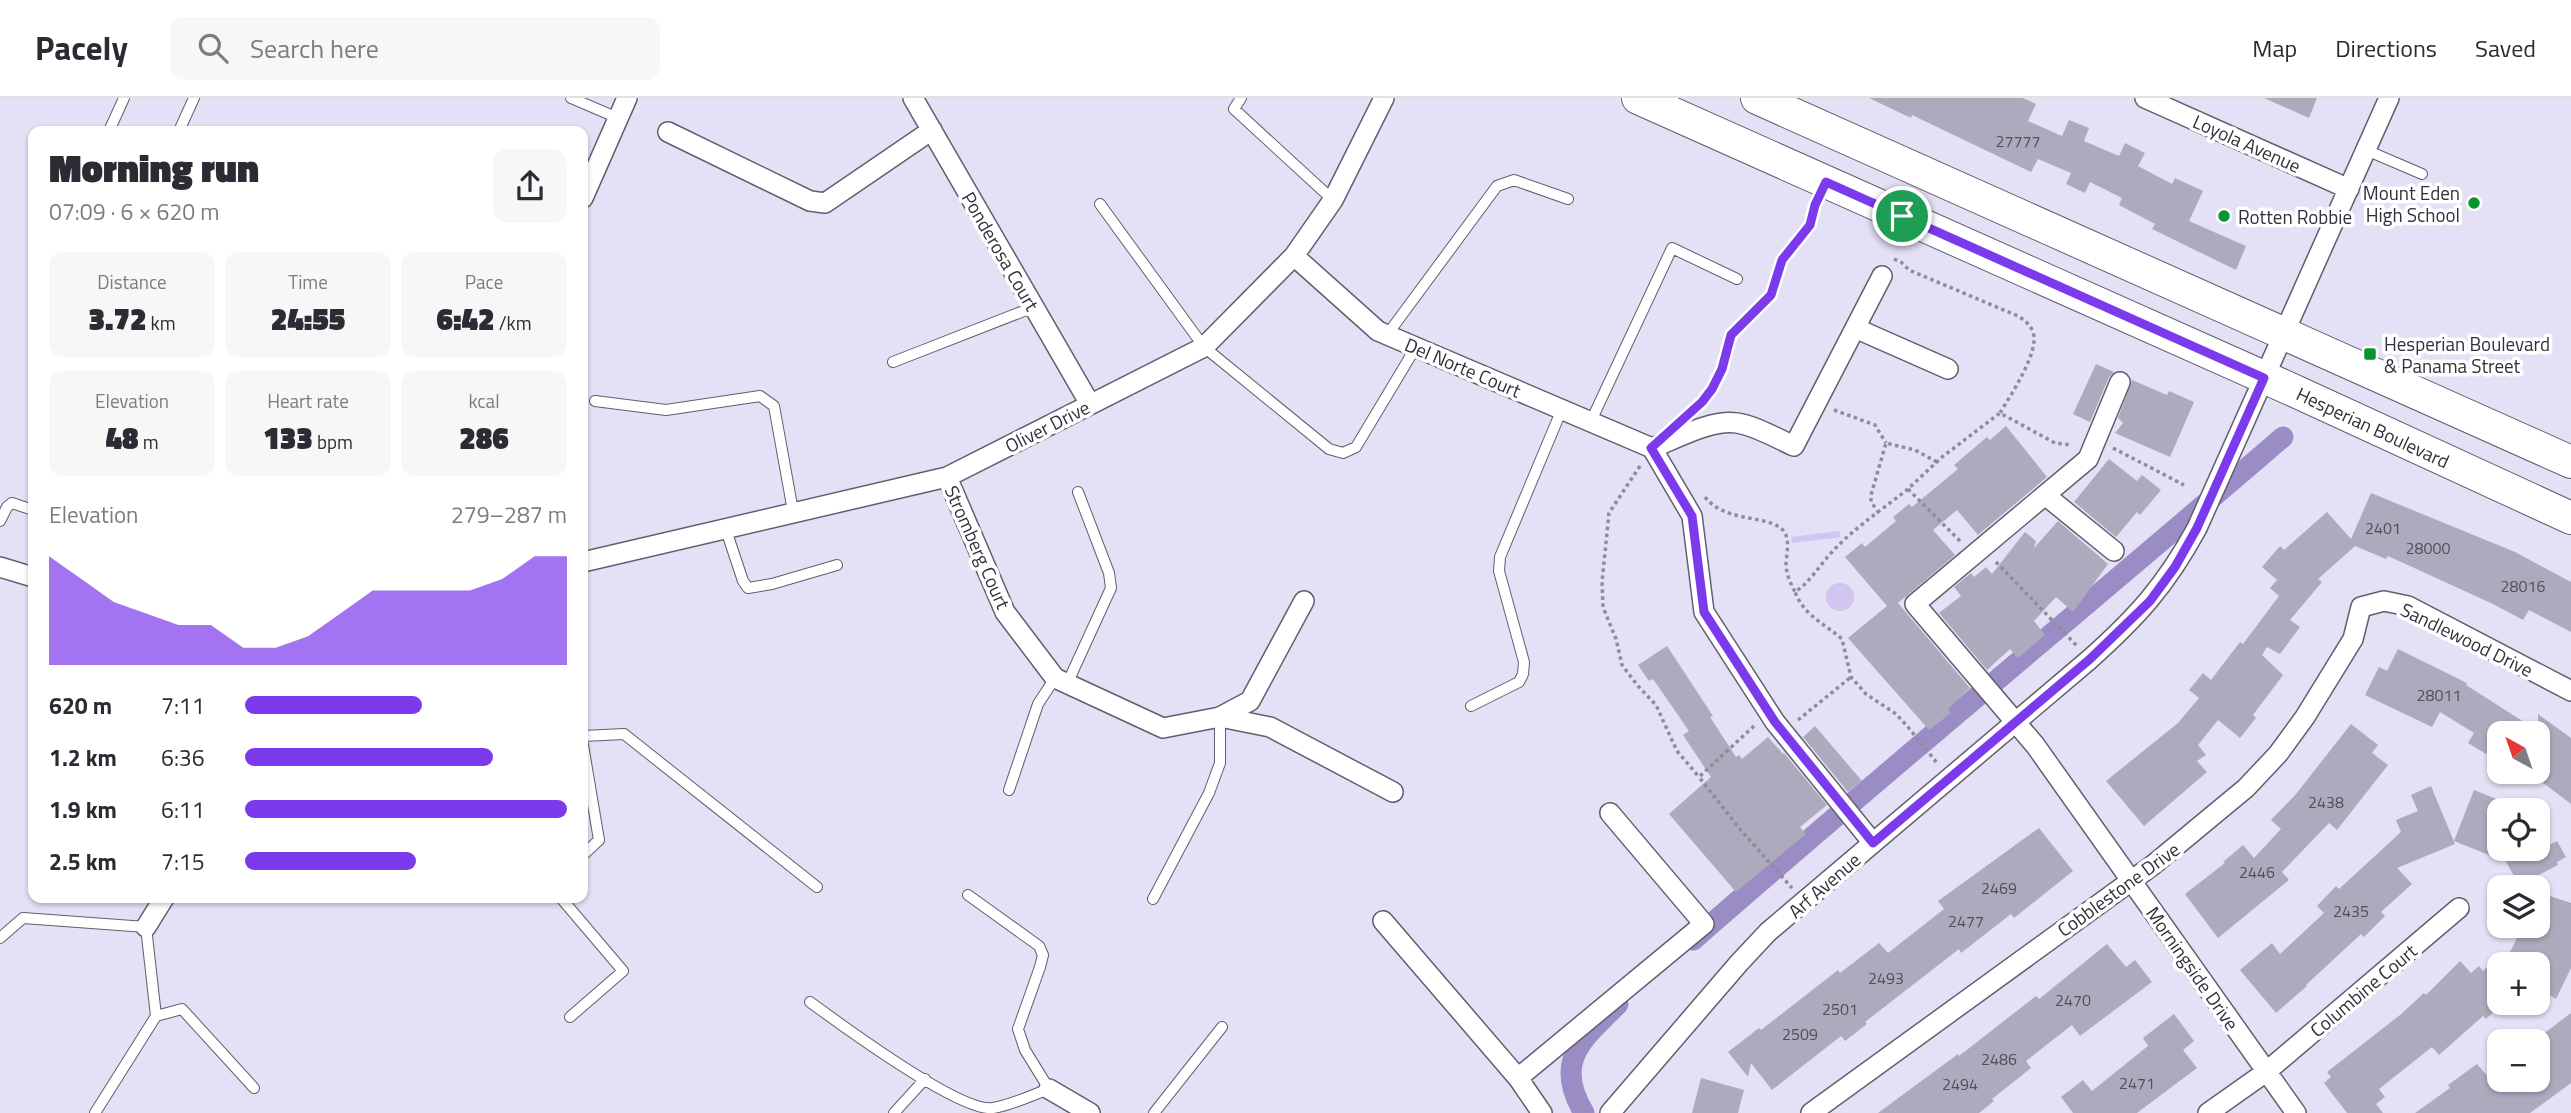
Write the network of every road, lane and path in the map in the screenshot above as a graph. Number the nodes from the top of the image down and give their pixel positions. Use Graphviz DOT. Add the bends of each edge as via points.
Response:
graph roads {
  1 [pos="124,98"];
  2 [pos="194,98"];
  3 [pos="571,98"];
  4 [pos="627,98"];
  5 [pos="913,98"];
  6 [pos="1241,98"];
  7 [pos="1384,98"];
  8 [pos="1638,98"];
  9 [pos="1758,98"];
  10 [pos="2145,98"];
  11 [pos="2389,98"];
  12 [pos="618,118"];
  13 [pos="111,126"];
  14 [pos="181,126"];
  15 [pos="932,130"];
  16 [pos="668,132"];
  17 [pos="2366,150"];
  18 [pos="2422,174"];
  19 [pos="1826,182"];
  20 [pos="588,187"];
  21 [pos="2349,189"];
  22 [pos="1333,200"];
  23 [pos="1568,200"];
  24 [pos="1100,204"];
  25 [pos="1294,256"];
  26 [pos="1882,276"];
  27 [pos="1737,279"];
  28 [pos="1034,307"];
  29 [pos="1856,328"];
  30 [pos="2284,333"];
  31 [pos="1387,335"];
  32 [pos="1204,347"];
  33 [pos="1416,347"];
  34 [pos="892,362"];
  35 [pos="1948,369"];
  36 [pos="2264,378"];
  37 [pos="2120,382"];
  38 [pos="594,401"];
  39 [pos="1817,402"];
  40 [pos="1090,404"];
  41 [pos="1562,409"];
  42 [pos="2000,413"];
  43 [pos="1684,417"];
  44 [pos="1591,421"];
  45 [pos="1886,443"];
  46 [pos="2093,446"];
  47 [pos="1651,448"];
  48 [pos="1937,462"];
  49 [pos="2571,462"];
  50 [pos="947,477"];
  51 [pos="2184,485"];
  52 [pos="1908,489"];
  53 [pos="1701,491"];
  54 [pos="1078,492"];
  55 [pos="2045,495"];
  56 [pos="28,508"];
  57 [pos="793,511"];
  58 [pos="1879,513"];
  59 [pos="2571,518"];
  60 [pos="0,521"];
  61 [pos="726,530"];
  62 [pos="1978,551"];
  63 [pos="2114,551"];
  64 [pos="588,561"];
  65 [pos="837,565"];
  66 [pos="0,567"];
  67 [pos="28,575"];
  68 [pos="1796,593"];
  69 [pos="1304,601"];
  70 [pos="2361,607"];
  71 [pos="2090,659"];
  72 [pos="1851,677"];
  73 [pos="1061,681"];
  74 [pos="2571,691"];
  75 [pos="1471,706"];
  76 [pos="1220,717"];
  77 [pos="2016,721"];
  78 [pos="1777,725"];
  79 [pos="588,736"];
  80 [pos="588,775"];
  81 [pos="1699,777"];
  82 [pos="1950,779"];
  83 [pos="1009,790"];
  84 [pos="1393,792"];
  85 [pos="1610,813"];
  86 [pos="1873,843"];
  87 [pos="588,850"];
  88 [pos="2132,879"];
  89 [pos="817,887"];
  90 [pos="968,895"];
  91 [pos="1153,899"];
  92 [pos="1804,902"];
  93 [pos="161,903"];
  94 [pos="565,903"];
  95 [pos="2459,908"];
  96 [pos="1383,921"];
  97 [pos="146,927"];
  98 [pos="0,938"];
  99 [pos="810,1002"];
  100 [pos="156,1016"];
  101 [pos="570,1017"];
  102 [pos="1222,1027"];
  103 [pos="2266,1072"];
  104 [pos="1518,1078"];
  105 [pos="925,1079"];
  106 [pos="254,1088"];
  107 [pos="1049,1088"];
  108 [pos="95,1113"];
  109 [pos="894,1113"];
  110 [pos="1090,1113"];
  111 [pos="1154,1113"];
  112 [pos="1542,1113"];
  113 [pos="1610,1113"];
  114 [pos="1811,1113"];
  115 [pos="2208,1113"];
  116 [pos="2296,1113"];
  1 -- 13 [label="lane"];
  2 -- 14 [label="lane"];
  3 -- 12 [label="lane"];
  4 -- 12 [label="street"];
  5 -- 15 [label="street, Ponderosa Court"];
  6 -- 22 [label="lane" via="1234,109"];
  7 -- 22 [label="street, Oliver Drive"];
  8 -- 19 [label="main road, Hesperian Boulevard"];
  9 -- 30 [label="main road"];
  10 -- 21 [label="street, Loyola Avenue"];
  11 -- 17 [label="street, Arf Avenue"];
  12 -- 20 [label="street"];
  15 -- 16 [label="street" via="825,203 810,201"];
  15 -- 28 [label="street, Ponderosa Court"];
  17 -- 18 [label="lane"];
  17 -- 21 [label="street, Arf Avenue"];
  19 -- 36 [label="main road, Hesperian Boulevard"];
  19 -- 43 [label="path" via="1810,225 1782,260 1771,295 1731,335 1712,389"];
  21 -- 30 [label="street, Arf Avenue"];
  22 -- 25 [label="street, Oliver Drive"];
  23 -- 31 [label="lane" via="1514,180 1497,186"];
  24 -- 32 [label="lane"];
  25 -- 31 [label="street, Del Norte Court"];
  25 -- 32 [label="street, Oliver Drive"];
  26 -- 29 [label="street"];
  26 -- 42 [label="path" via="1890,258 2018,316 2030,326 2034,343"];
  27 -- 44 [label="lane" via="1672,248"];
  28 -- 34 [label="lane"];
  28 -- 40 [label="street, Ponderosa Court"];
  29 -- 35 [label="street"];
  29 -- 39 [label="street"];
  30 -- 36 [label="street, Arf Avenue"];
  30 -- 49 [label="main road"];
  31 -- 33 [label="street, Del Norte Court"];
  32 -- 33 [label="lane" via="1329,449 1343,453 1356,447"];
  32 -- 40 [label="street, Oliver Drive"];
  33 -- 41 [label="street, Del Norte Court"];
  36 -- 59 [label="main road, Hesperian Boulevard"];
  36 -- 71 [label="street, Arf Avenue" via="2175,567 2150,601"];
  37 -- 46 [label="street"];
  38 -- 57 [label="lane" via="666,410 760,396 774,406"];
  39 -- 45 [label="path" via="1875,425"];
  39 -- 47 [label="street" via="1794,446 1739,423 1724,422"];
  40 -- 50 [label="street, Oliver Drive"];
  41 -- 44 [label="street, Del Norte Court"];
  41 -- 75 [label="lane" via="1500,557 1499,571 1524,662 1523,674 1519,682"];
  42 -- 46 [label="path" via="2055,443"];
  42 -- 48 [label="path"];
  44 -- 47 [label="street, Del Norte Court"];
  45 -- 48 [label="path" via="1915,450"];
  45 -- 58 [label="path" via="1871,495"];
  46 -- 51 [label="path"];
  46 -- 55 [label="street" via="2088,459"];
  47 -- 78 [label="street" via="1692,516 1704,612"];
  47 -- 81 [label="path" via="1609,513 1601,596 1622,665 1656,705 1676,751"];
  48 -- 52 [label="path"];
  50 -- 57 [label="street, Oliver Drive"];
  50 -- 73 [label="street, Stromberg Court" via="1005,612"];
  52 -- 58 [label="path"];
  52 -- 62 [label="path"];
  53 -- 68 [label="path" via="1721,511 1781,528 1787,538 1786,569"];
  54 -- 73 [label="lane" via="1111,588"];
  55 -- 62 [label="street"];
  55 -- 63 [label="street"];
  56 -- 60 [label="lane" via="12,503"];
  57 -- 61 [label="street, Oliver Drive"];
  58 -- 68 [label="path" via="1836,547"];
  61 -- 64 [label="street, Oliver Drive"];
  61 -- 65 [label="lane" via="748,588"];
  62 -- 71 [label="path"];
  62 -- 77 [label="street, Morningside Drive" via="1915,604"];
  66 -- 67 [label="street"];
  68 -- 72 [label="path" via="1812,618 1842,639"];
  69 -- 76 [label="street" via="1250,701"];
  70 -- 74 [label="street, Sandlewood Drive" via="2384,601 2408,606"];
  70 -- 88 [label="street, Cobblestone Drive" via="2353,639 2278,754 2214,817"];
  71 -- 77 [label="street, Arf Avenue"];
  72 -- 78 [label="path"];
  72 -- 82 [label="path" via="1866,694 1896,714"];
  73 -- 76 [label="street, Stromberg Court" via="1163,728"];
  73 -- 83 [label="lane" via="1038,704"];
  76 -- 84 [label="street" via="1270,727"];
  76 -- 91 [label="lane" via="1220,764"];
  77 -- 82 [label="street, Arf Avenue"];
  77 -- 88 [label="street, Morningside Drive"];
  78 -- 81 [label="path" via="1743,734"];
  78 -- 86 [label="street"];
  79 -- 89 [label="lane" via="624,734"];
  80 -- 87 [label="lane" via="599,840"];
  81 -- 92 [label="path"];
  82 -- 86 [label="street, Arf Avenue"];
  85 -- 104 [label="street" via="1704,924"];
  86 -- 92 [label="street, Arf Avenue"];
  88 -- 103 [label="street, Morningside Drive"];
  88 -- 114 [label="street, Cobblestone Drive"];
  90 -- 107 [label="lane" via="1039,946 1043,955 1018,1029 1025,1050"];
  92 -- 113 [label="street, Arf Avenue" via="1739,963"];
  93 -- 97 [label="street"];
  94 -- 101 [label="lane" via="623,971"];
  95 -- 103 [label="street, Columbine Court"];
  96 -- 104 [label="street"];
  97 -- 98 [label="lane" via="23,918"];
  97 -- 100 [label="lane"];
  99 -- 105 [label="lane"];
  100 -- 106 [label="lane" via="182,1009"];
  100 -- 108 [label="lane"];
  102 -- 111 [label="lane"];
  103 -- 115 [label="street, Columbine Court"];
  103 -- 116 [label="street, Morningside Drive"];
  104 -- 112 [label="street"];
  105 -- 107 [label="lane" via="974,1106 992,1108"];
  105 -- 109 [label="lane"];
  107 -- 110 [label="street"];
}
